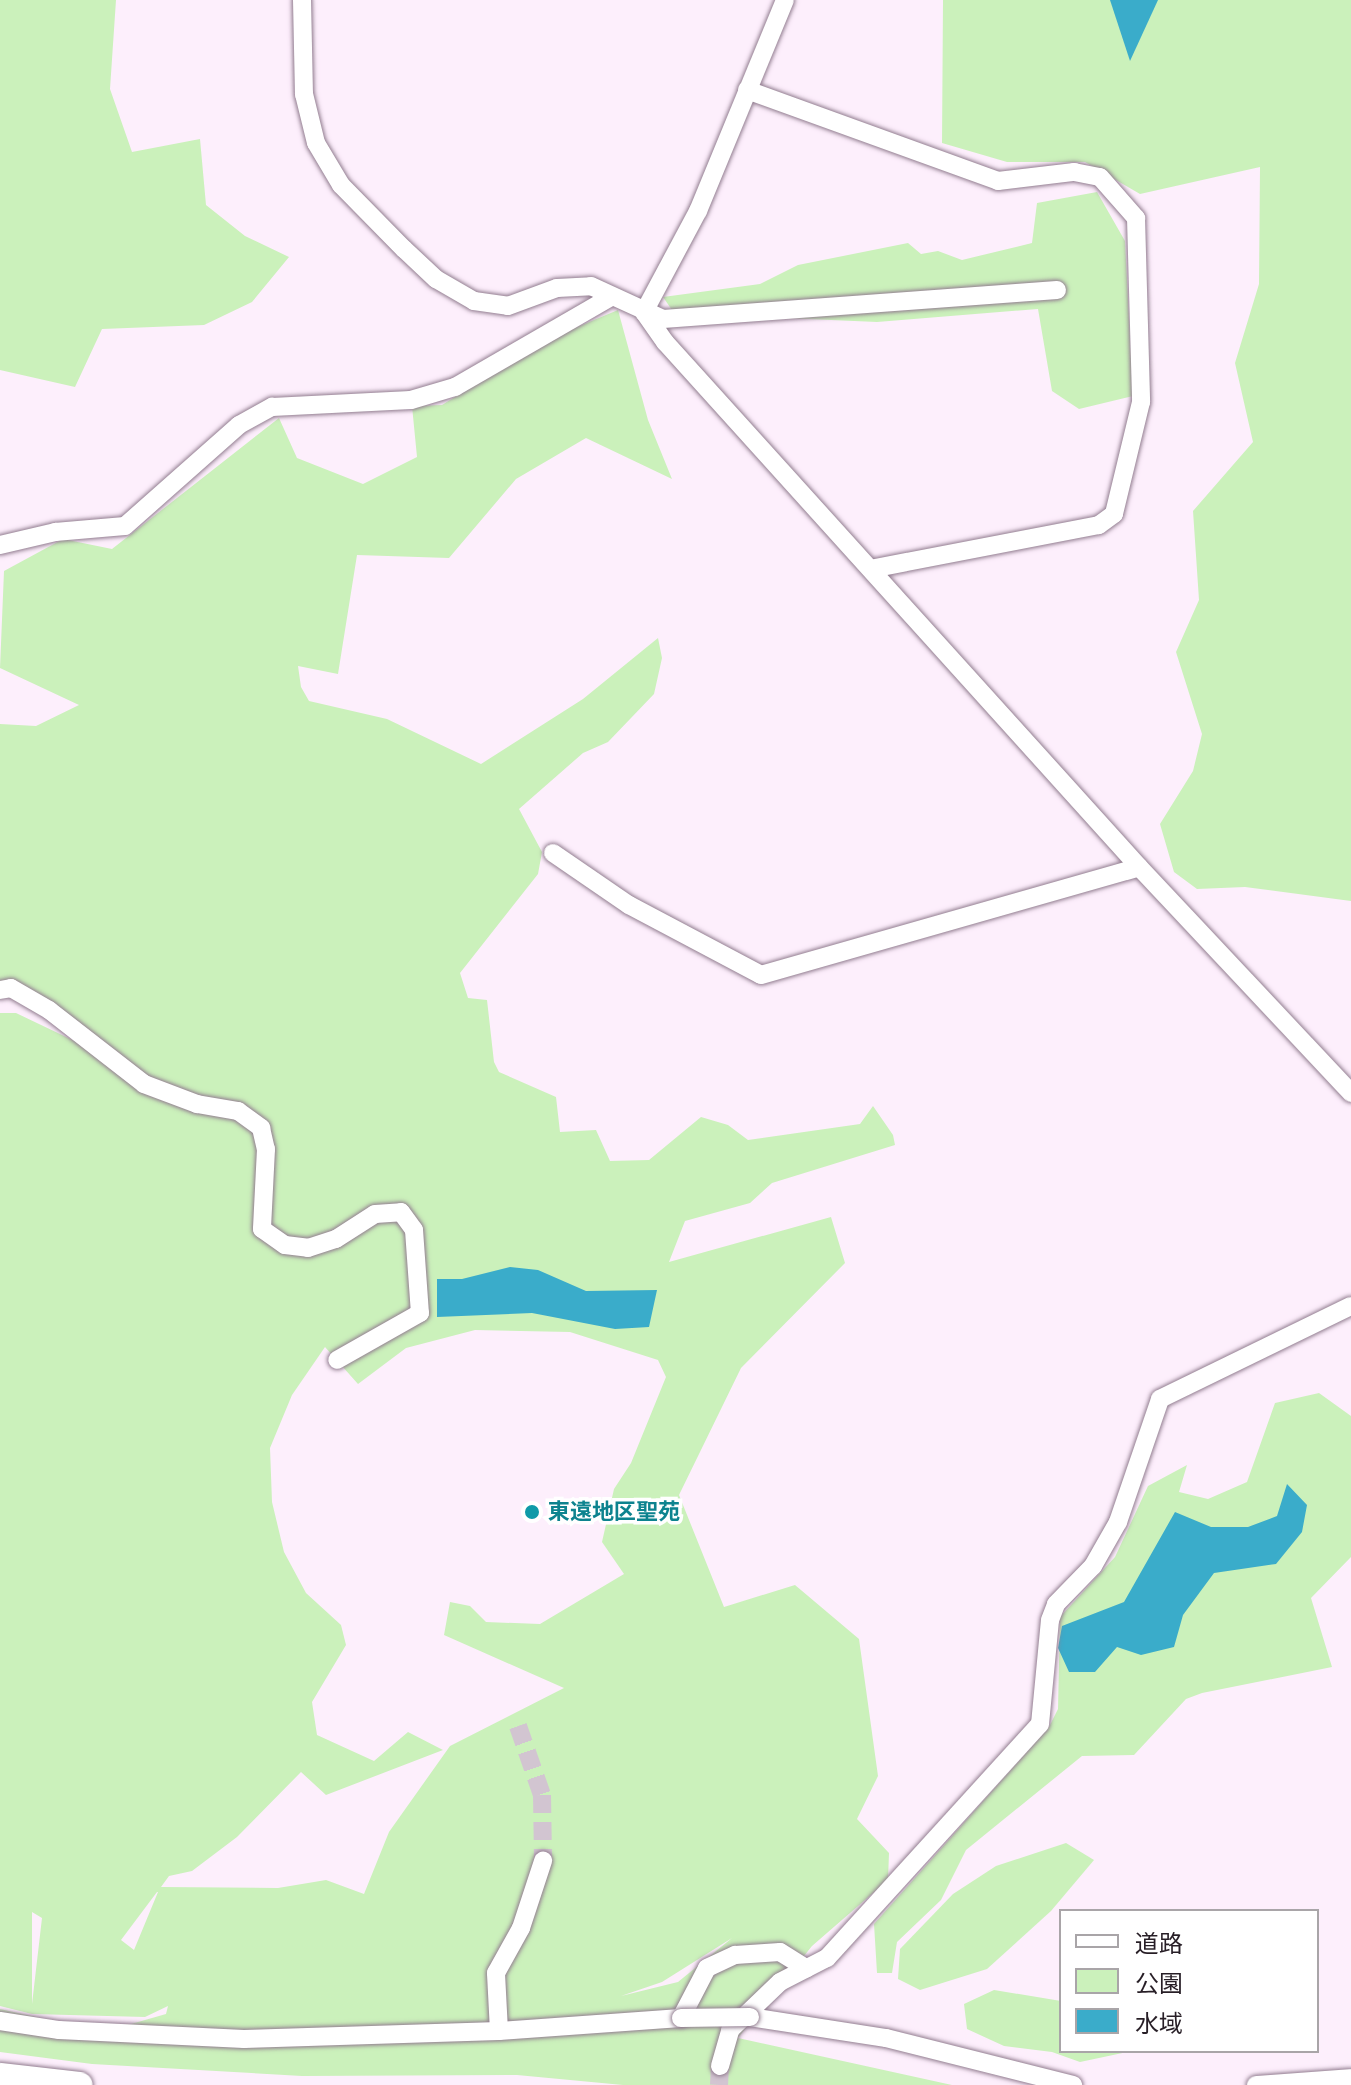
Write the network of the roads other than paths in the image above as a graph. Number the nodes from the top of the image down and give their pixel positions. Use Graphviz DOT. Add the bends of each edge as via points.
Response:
graph roads {
  1 [pos="302,0"];
  2 [pos="785,0"];
  3 [pos="747,90"];
  4 [pos="1057,290"];
  5 [pos="611,297"];
  6 [pos="644,312"];
  7 [pos="0,545"];
  8 [pos="871,569"];
  9 [pos="553,853"];
  10 [pos="1139,867"];
  11 [pos="0,990"];
  12 [pos="1351,1093"];
  13 [pos="1351,1306"];
  14 [pos="337,1360"];
  15 [pos="543,1861"];
  16 [pos="806,1968"];
  17 [pos="681,2018"];
  18 [pos="0,2021"];
  19 [pos="499,2031"];
  20 [pos="720,2066"];
  21 [pos="0,2076"];
  22 [pos="1351,2078"];
  23 [pos="79,2085"];
  24 [pos="1073,2085"];
  25 [pos="1256,2085"];
  1 -- 5 [label="street" via="304,94 316,143 341,185 415,259 436,279 474,301 508,306 557,288 591,286"];
  2 -- 3 [label="street"];
  3 -- 6 [label="street" via="698,211"];
  3 -- 8 [label="street" via="998,181 1074,172 1100,177 1136,218 1141,402 1114,514 1099,525"];
  4 -- 6 [label="street" via="663,319"];
  5 -- 6 [label="street"];
  5 -- 7 [label="street" via="446,389 411,400 272,407 239,425 125,526 55,532"];
  6 -- 8 [label="street" via="665,342"];
  8 -- 10 [label="street"];
  9 -- 10 [label="street" via="629,905 761,975"];
  10 -- 12 [label="street"];
  11 -- 14 [label="street" via="11,988 49,1010 144,1084 197,1104 238,1111 261,1128 266,1149 262,1229 285,1245 308,1248 336,1239 375,1214 401,1212 414,1230 420,1313"];
  13 -- 16 [label="street" via="1160,1399 1118,1522 1093,1566 1056,1604 1050,1620 1040,1724 827,1958"];
  15 -- 19 [label="street" via="521,1928 496,1973"];
  16 -- 17 [label="street" via="780,1952 735,1955 707,1968"];
  16 -- 20 [label="street" via="780,1982 730,2030"];
  17 -- 19 [label="street"];
  17 -- 24 [label="street, bridge" via="750,2017 815,2026"];
  18 -- 19 [label="street" via="59,2030 244,2039"];
  21 -- 23 [label="highway"];
  22 -- 25 [label="street"];
}
